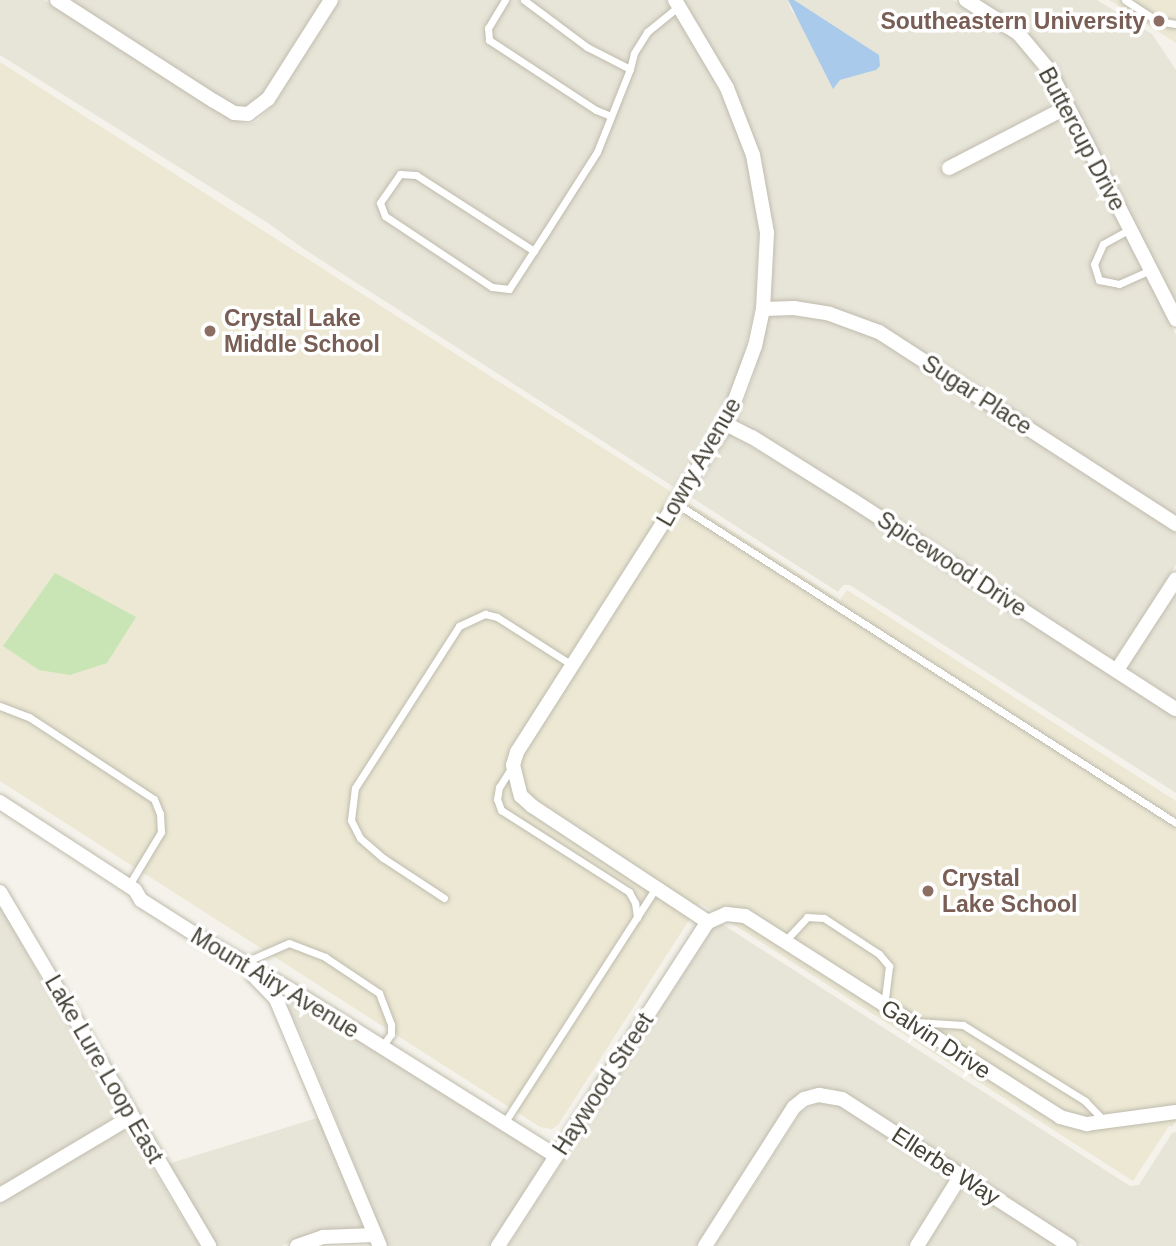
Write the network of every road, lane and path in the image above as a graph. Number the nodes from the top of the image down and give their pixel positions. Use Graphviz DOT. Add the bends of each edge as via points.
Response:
graph roads {
  1 [pos="57,0"];
  2 [pos="331,0"];
  3 [pos="505,0"];
  4 [pos="524,0"];
  5 [pos="966,0"];
  6 [pos="1125,0"];
  7 [pos="677,3"];
  8 [pos="1176,24"];
  9 [pos="630,69"];
  10 [pos="1067,107"];
  11 [pos="611,117"];
  12 [pos="949,168"];
  13 [pos="1130,229"];
  14 [pos="534,251"];
  15 [pos="1150,270"];
  16 [pos="763,309"];
  17 [pos="1176,319"];
  18 [pos="726,424"];
  19 [pos="677,504"];
  20 [pos="1176,524"];
  21 [pos="1176,579"];
  22 [pos="572,666"];
  23 [pos="1117,670"];
  24 [pos="0,706"];
  25 [pos="1176,709"];
  26 [pos="514,772"];
  27 [pos="0,802"];
  28 [pos="1176,823"];
  29 [pos="129,886"];
  30 [pos="656,887"];
  31 [pos="0,892"];
  32 [pos="444,898"];
  33 [pos="637,918"];
  34 [pos="708,922"];
  35 [pos="785,942"];
  36 [pos="242,963"];
  37 [pos="884,1005"];
  38 [pos="911,1022"];
  39 [pos="382,1047"];
  40 [pos="1176,1112"];
  41 [pos="131,1118"];
  42 [pos="1105,1122"];
  43 [pos="503,1125"];
  44 [pos="556,1156"];
  45 [pos="961,1175"];
  46 [pos="0,1195"];
  47 [pos="378,1241"];
  48 [pos="209,1246"];
  49 [pos="297,1246"];
  50 [pos="498,1246"];
  51 [pos="705,1246"];
  52 [pos="917,1246"];
  53 [pos="1070,1246"];
  1 -- 2 [label="street" via="234,113 248,114 268,99"];
  3 -- 11 [label="lane" via="488,28 489,40"];
  4 -- 9 [label="lane" via="587,47"];
  5 -- 10 [label="street, Buttercup Drive" via="1018,33 1049,70"];
  6 -- 8 [label="lane" via="1157,21"];
  7 -- 9 [label="lane" via="647,32"];
  7 -- 16 [label="street, Lowry Avenue" via="727,89 753,155 767,233"];
  9 -- 11 [label="lane"];
  10 -- 12 [label="street"];
  10 -- 13 [label="street, Buttercup Drive"];
  11 -- 14 [label="lane" via="597,152"];
  13 -- 15 [label="street, Buttercup Drive"];
  13 -- 15 [label="lane, Buttercup Drive" via="1103,244 1094,264 1099,280 1119,284"];
  14 -- 14 [label="lane" via="509,289 492,286 385,216 380,203 400,174 416,174"];
  15 -- 17 [label="street, Buttercup Drive"];
  16 -- 18 [label="street, Lowry Avenue" via="749,366"];
  16 -- 20 [label="street, Sugar Place" via="830,314 879,332"];
  18 -- 19 [label="street, Lowry Avenue"];
  18 -- 23 [label="street, Spicewood Drive"];
  19 -- 22 [label="street, Lowry Avenue"];
  19 -- 28 [label="lane"];
  21 -- 23 [label="street"];
  22 -- 26 [label="street, Lowry Avenue" via="517,752"];
  22 -- 32 [label="lane" via="497,617 485,614 459,626 355,788 351,820 360,838"];
  23 -- 25 [label="street, Spicewood Drive"];
  24 -- 29 [label="lane" via="29,717 154,799 161,832"];
  26 -- 30 [label="street" via="521,796 532,806"];
  26 -- 33 [label="lane" via="499,787 501,810 629,892"];
  27 -- 29 [label="street, Mount Airy Avenue"];
  29 -- 36 [label="street, Mount Airy Avenue" via="141,900"];
  30 -- 33 [label="lane"];
  30 -- 34 [label="street"];
  31 -- 41 [label="street, Lake Lure Loop East"];
  33 -- 43 [label="lane"];
  34 -- 35 [label="street, Galvin Drive" via="726,914 745,916"];
  34 -- 44 [label="street, Haywood Street"];
  35 -- 37 [label="street, Galvin Drive"];
  35 -- 37 [label="lane" via="807,917 824,918 889,966"];
  36 -- 39 [label="street, Mount Airy Avenue"];
  36 -- 39 [label="lane" via="289,943 325,957 379,993 391,1025"];
  36 -- 47 [label="street" via="276,999"];
  37 -- 38 [label="street, Galvin Drive"];
  38 -- 42 [label="street, Galvin Drive" via="1060,1117 1087,1125"];
  38 -- 42 [label="lane" via="963,1025 1085,1101"];
  39 -- 43 [label="street, Mount Airy Avenue"];
  40 -- 42 [label="street, Galvin Drive"];
  41 -- 46 [label="street"];
  41 -- 48 [label="street, Lake Lure Loop East"];
  43 -- 44 [label="street, Mount Airy Avenue"];
  44 -- 50 [label="street, Haywood Street"];
  45 -- 51 [label="street, Ellerbe Way" via="842,1099 819,1095 804,1099 794,1107"];
  45 -- 52 [label="street"];
  45 -- 53 [label="street, Ellerbe Way"];
  47 -- 49 [label="street" via="323,1237"];
}
